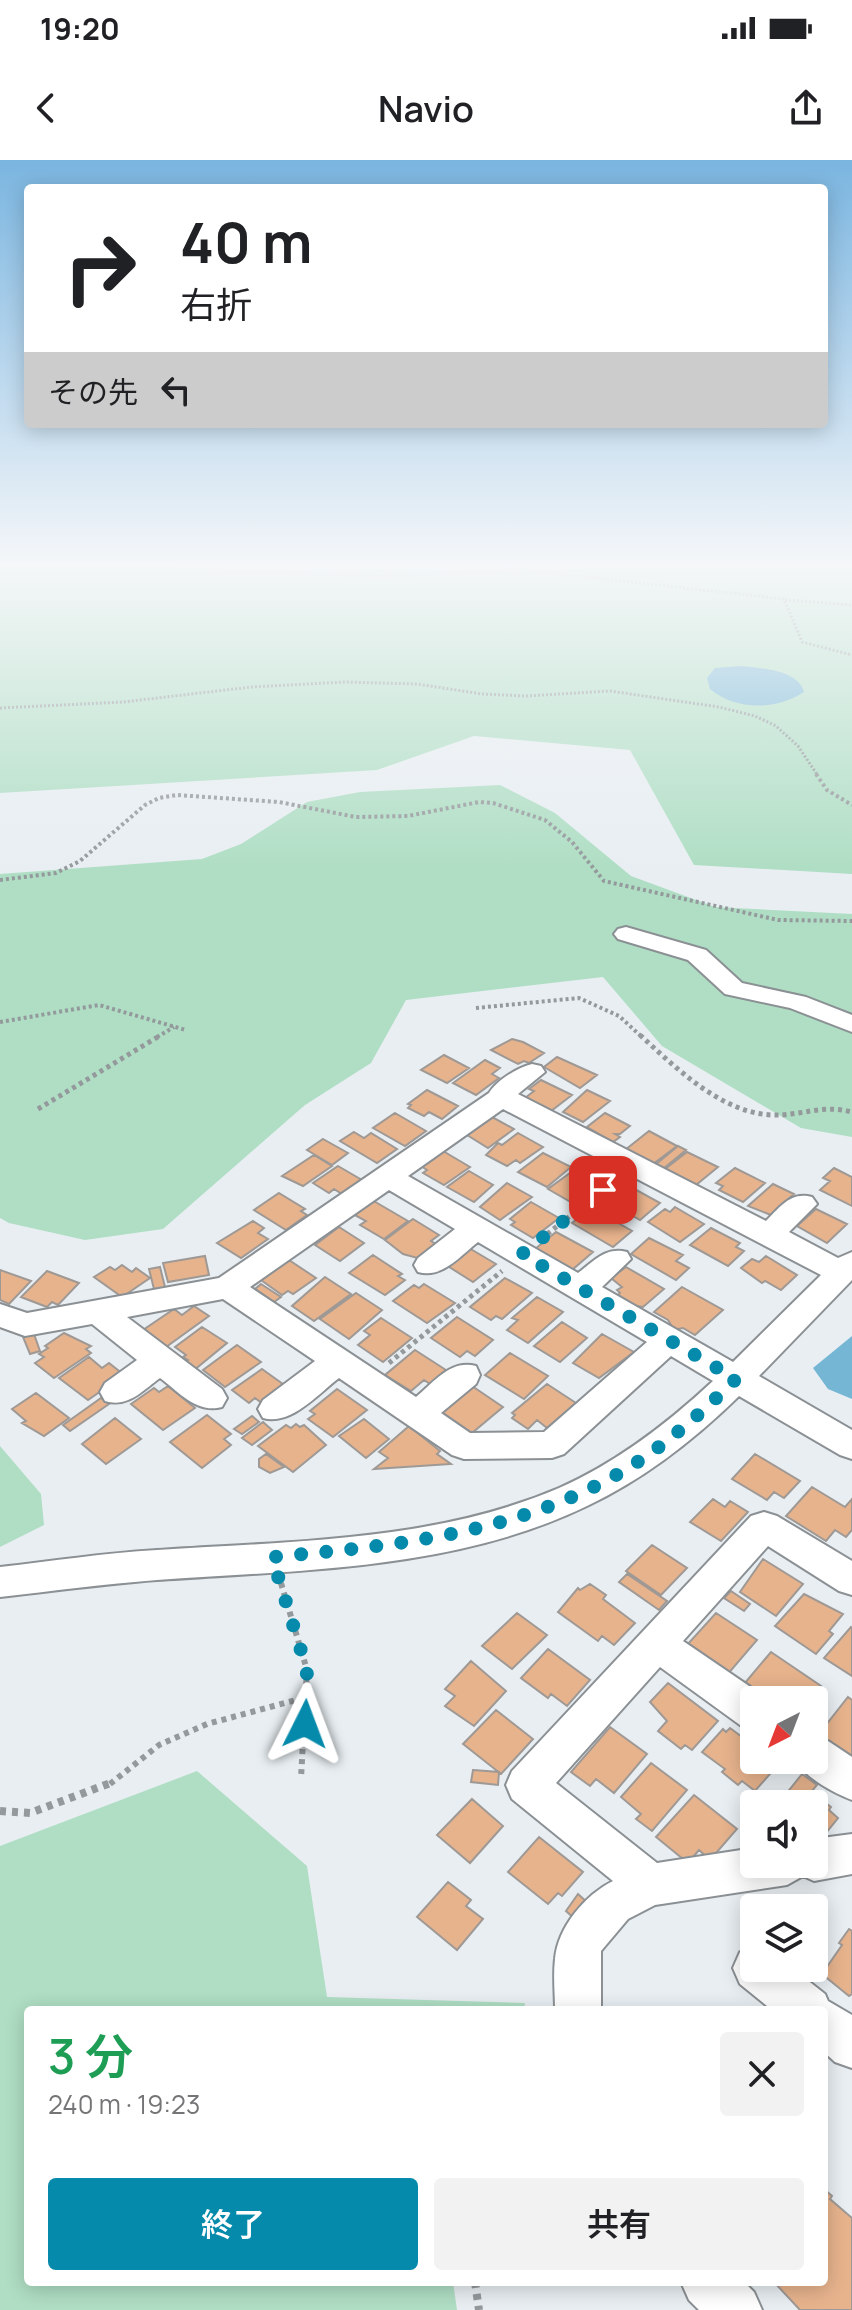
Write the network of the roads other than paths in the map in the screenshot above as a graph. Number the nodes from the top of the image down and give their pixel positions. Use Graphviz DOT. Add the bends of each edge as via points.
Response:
graph roads {
  1 [pos="626,934"];
  2 [pos="852,1024"];
  3 [pos="532,1072"];
  4 [pos="502,1097"];
  5 [pos="388,1177"];
  6 [pos="802,1204"];
  7 [pos="476,1228"];
  8 [pos="768,1235"];
  9 [pos="616,1259"];
  10 [pos="429,1265"];
  11 [pos="846,1267"];
  12 [pos="228,1287"];
  13 [pos="580,1288"];
  14 [pos="99,1312"];
  15 [pos="0,1315"];
  16 [pos="669,1340"];
  17 [pos="160,1361"];
  18 [pos="338,1361"];
  19 [pos="464,1375"];
  20 [pos="736,1379"];
  21 [pos="117,1392"];
  22 [pos="210,1398"];
  23 [pos="275,1409"];
  24 [pos="418,1414"];
  25 [pos="838,1438"];
  26 [pos="852,1455"];
  27 [pos="852,1580"];
  28 [pos="0,1582"];
  29 [pos="656,1643"];
  30 [pos="740,1702"];
  31 [pos="828,1764"];
  32 [pos="852,1781"];
  33 [pos="852,1854"];
  34 [pos="828,1858"];
  35 [pos="740,1871"];
  36 [pos="651,1885"];
  37 [pos="774,1982"];
  38 [pos="578,2006"];
  39 [pos="804,2006"];
  40 [pos="828,2025"];
  41 [pos="852,2045"];
  42 [pos="711,2286"];
  43 [pos="736,2310"];
  1 -- 2 [label="street" via="697,955 734,989 797,1002"];
  3 -- 4 [label="street"];
  4 -- 5 [label="street"];
  4 -- 8 [label="street"];
  5 -- 7 [label="street"];
  5 -- 12 [label="street"];
  6 -- 8 [label="street"];
  7 -- 10 [label="street"];
  7 -- 13 [label="street"];
  8 -- 11 [label="street"];
  9 -- 13 [label="street"];
  11 -- 20 [label="street"];
  12 -- 14 [label="street"];
  12 -- 18 [label="street"];
  13 -- 16 [label="street"];
  14 -- 15 [label="street" via="25,1325"];
  14 -- 17 [label="street"];
  16 -- 20 [label="street"];
  16 -- 24 [label="street" via="552,1445 464,1446"];
  17 -- 21 [label="street"];
  17 -- 22 [label="street"];
  18 -- 23 [label="street"];
  18 -- 24 [label="street"];
  19 -- 24 [label="street"];
  20 -- 25 [label="street"];
  20 -- 28 [label="street" via="686,1426 622,1471 553,1506 487,1526 403,1545"];
  25 -- 26 [label="street"];
  27 -- 29 [label="street" via="764,1526"];
  29 -- 30 [label="street"];
  29 -- 36 [label="street" via="527,1785"];
  31 -- 32 [label="street"];
  33 -- 34 [label="street"];
  35 -- 36 [label="street"];
  36 -- 38 [label="street" via="612,1904 582,1940"];
  37 -- 39 [label="street"];
  40 -- 41 [label="street"];
  42 -- 43 [label="street"];
}
